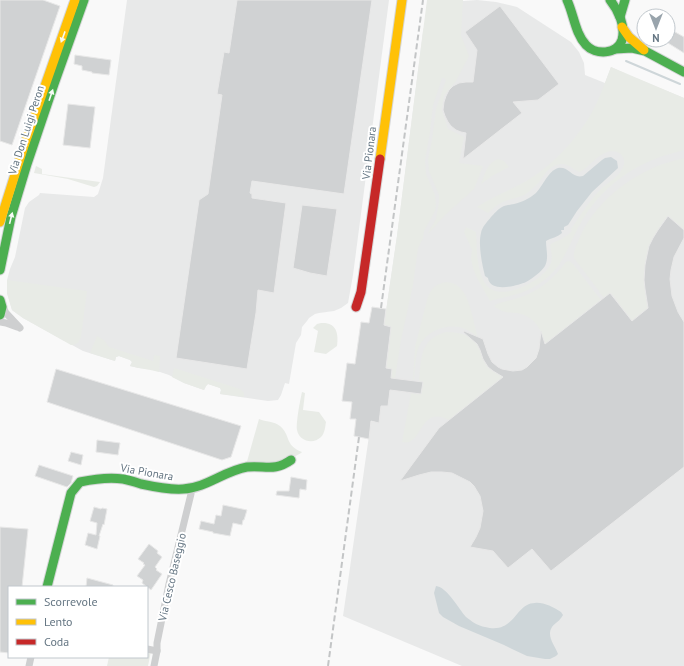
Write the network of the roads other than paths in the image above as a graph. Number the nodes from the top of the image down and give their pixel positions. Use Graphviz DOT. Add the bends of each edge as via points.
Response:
graph roads {
  1 [pos="76,0"];
  2 [pos="84,0"];
  3 [pos="402,0"];
  4 [pos="567,0"];
  5 [pos="576,0"];
  6 [pos="610,0"];
  7 [pos="625,0"];
  8 [pos="572,12"];
  9 [pos="621,22"];
  10 [pos="615,49"];
  11 [pos="645,51"];
  12 [pos="684,72"];
  13 [pos="0,222"];
  14 [pos="0,270"];
  15 [pos="0,301"];
  16 [pos="356,307"];
  17 [pos="0,315"];
  18 [pos="0,322"];
  19 [pos="291,460"];
  20 [pos="191,489"];
  21 [pos="47,586"];
  22 [pos="148,649"];
  23 [pos="157,651"];
  24 [pos="154,666"];
  1 -- 13 [label="street, Via Don Luigi Peron, one-way"];
  14 -- 2 [label="street, Via Don Luigi Peron, one-way" via="11,218 27,164"];
  3 -- 16 [label="street, Via Pionara" via="361,292"];
  4 -- 8 [label="street"];
  5 -- 8 [label="street"];
  6 -- 9 [label="street"];
  7 -- 9 [label="street"];
  8 -- 10 [label="street" via="576,28 586,45 599,52"];
  9 -- 10 [label="street" via="622,39"];
  9 -- 11 [label="street" via="629,37"];
  10 -- 11 [label="street" via="632,48"];
  11 -- 12 [label="street"];
  15 -- 17 [label="street"];
  15 -- 18 [label="street" via="6,313 20,328"];
  19 -- 20 [label="street, Via Pionara" via="277,467 234,471"];
  20 -- 21 [label="street, Via Pionara" via="162,489 125,479 80,482 71,493"];
  20 -- 23 [label="street, Via Cesco Baseggio"];
  22 -- 23 [label="street"];
  23 -- 24 [label="street, Via Cesco Baseggio"];
}
